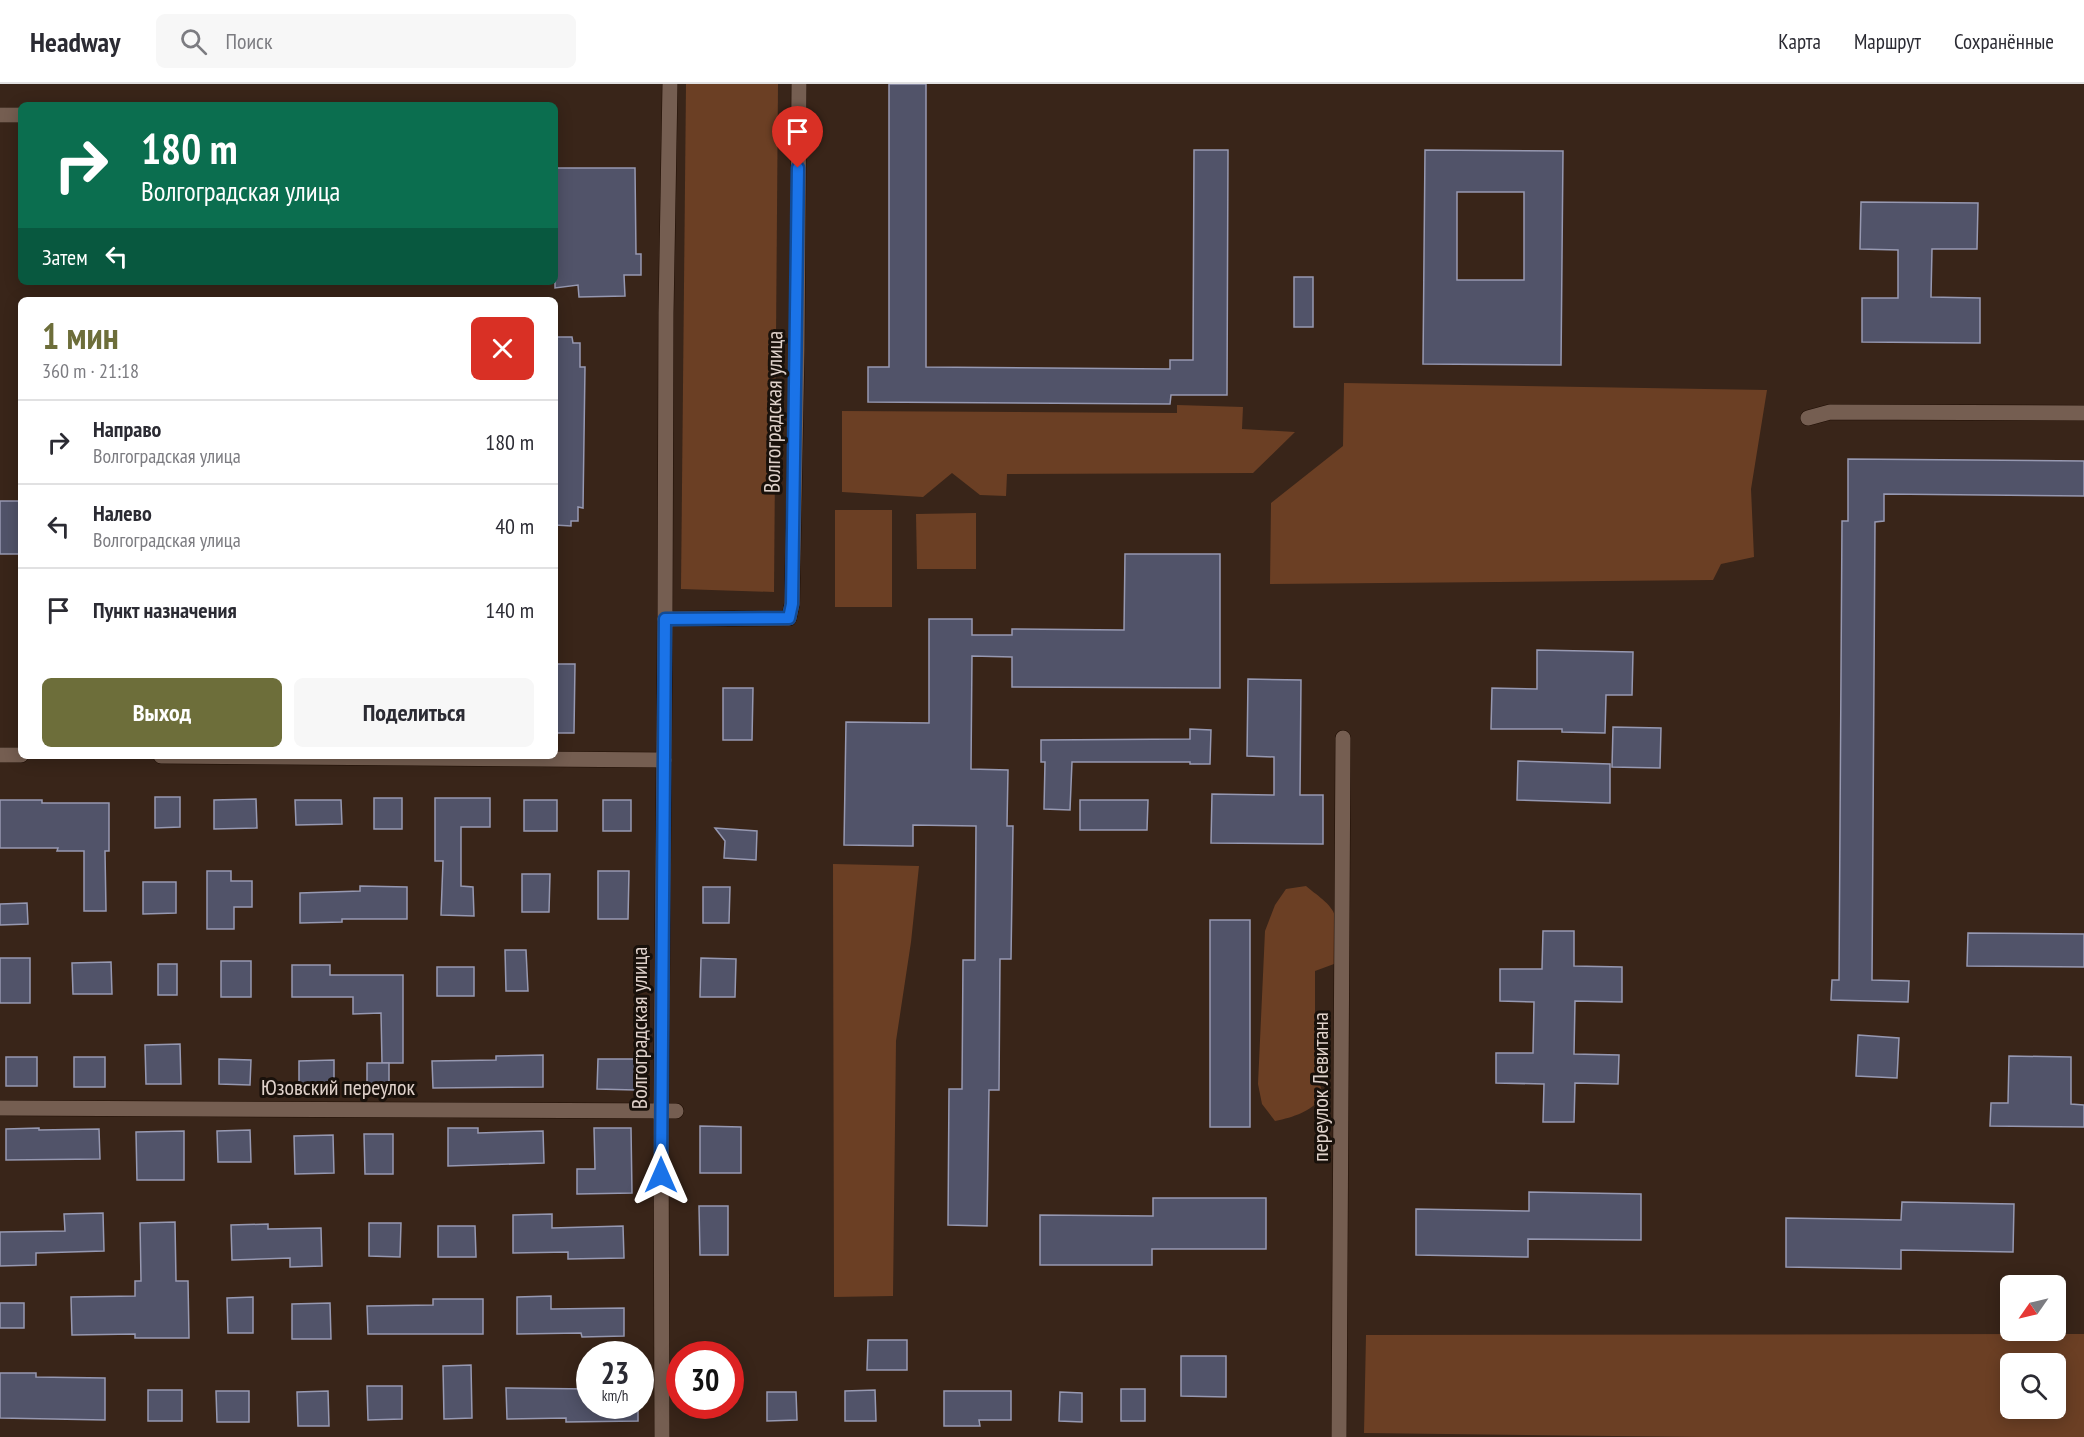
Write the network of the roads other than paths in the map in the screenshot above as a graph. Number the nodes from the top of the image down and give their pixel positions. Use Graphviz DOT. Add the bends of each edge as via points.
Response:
graph roads {
  1 [pos="670,84"];
  2 [pos="799,84"];
  3 [pos="0,115"];
  4 [pos="18,115"];
  5 [pos="2084,413"];
  6 [pos="1808,418"];
  7 [pos="665,619"];
  8 [pos="1343,738"];
  9 [pos="0,754"];
  10 [pos="18,755"];
  11 [pos="538,759"];
  12 [pos="664,760"];
  13 [pos="0,1108"];
  14 [pos="669,1111"];
  15 [pos="662,1437"];
  16 [pos="1339,1437"];
  1 -- 7 [label="street, Волгоградская улица"];
  2 -- 7 [label="street, Волгоградская улица" via="789,618"];
  3 -- 4 [label="street"];
  5 -- 6 [label="street" via="1830,412"];
  7 -- 12 [label="street, Волгоградская улица"];
  8 -- 16 [label="street, переулок Левитана"];
  9 -- 10 [label="street"];
  11 -- 12 [label="street"];
  12 -- 14 [label="street, Волгоградская улица"];
  13 -- 14 [label="street, Юзовский переулок"];
  14 -- 15 [label="street, Волгоградская улица"];
}
